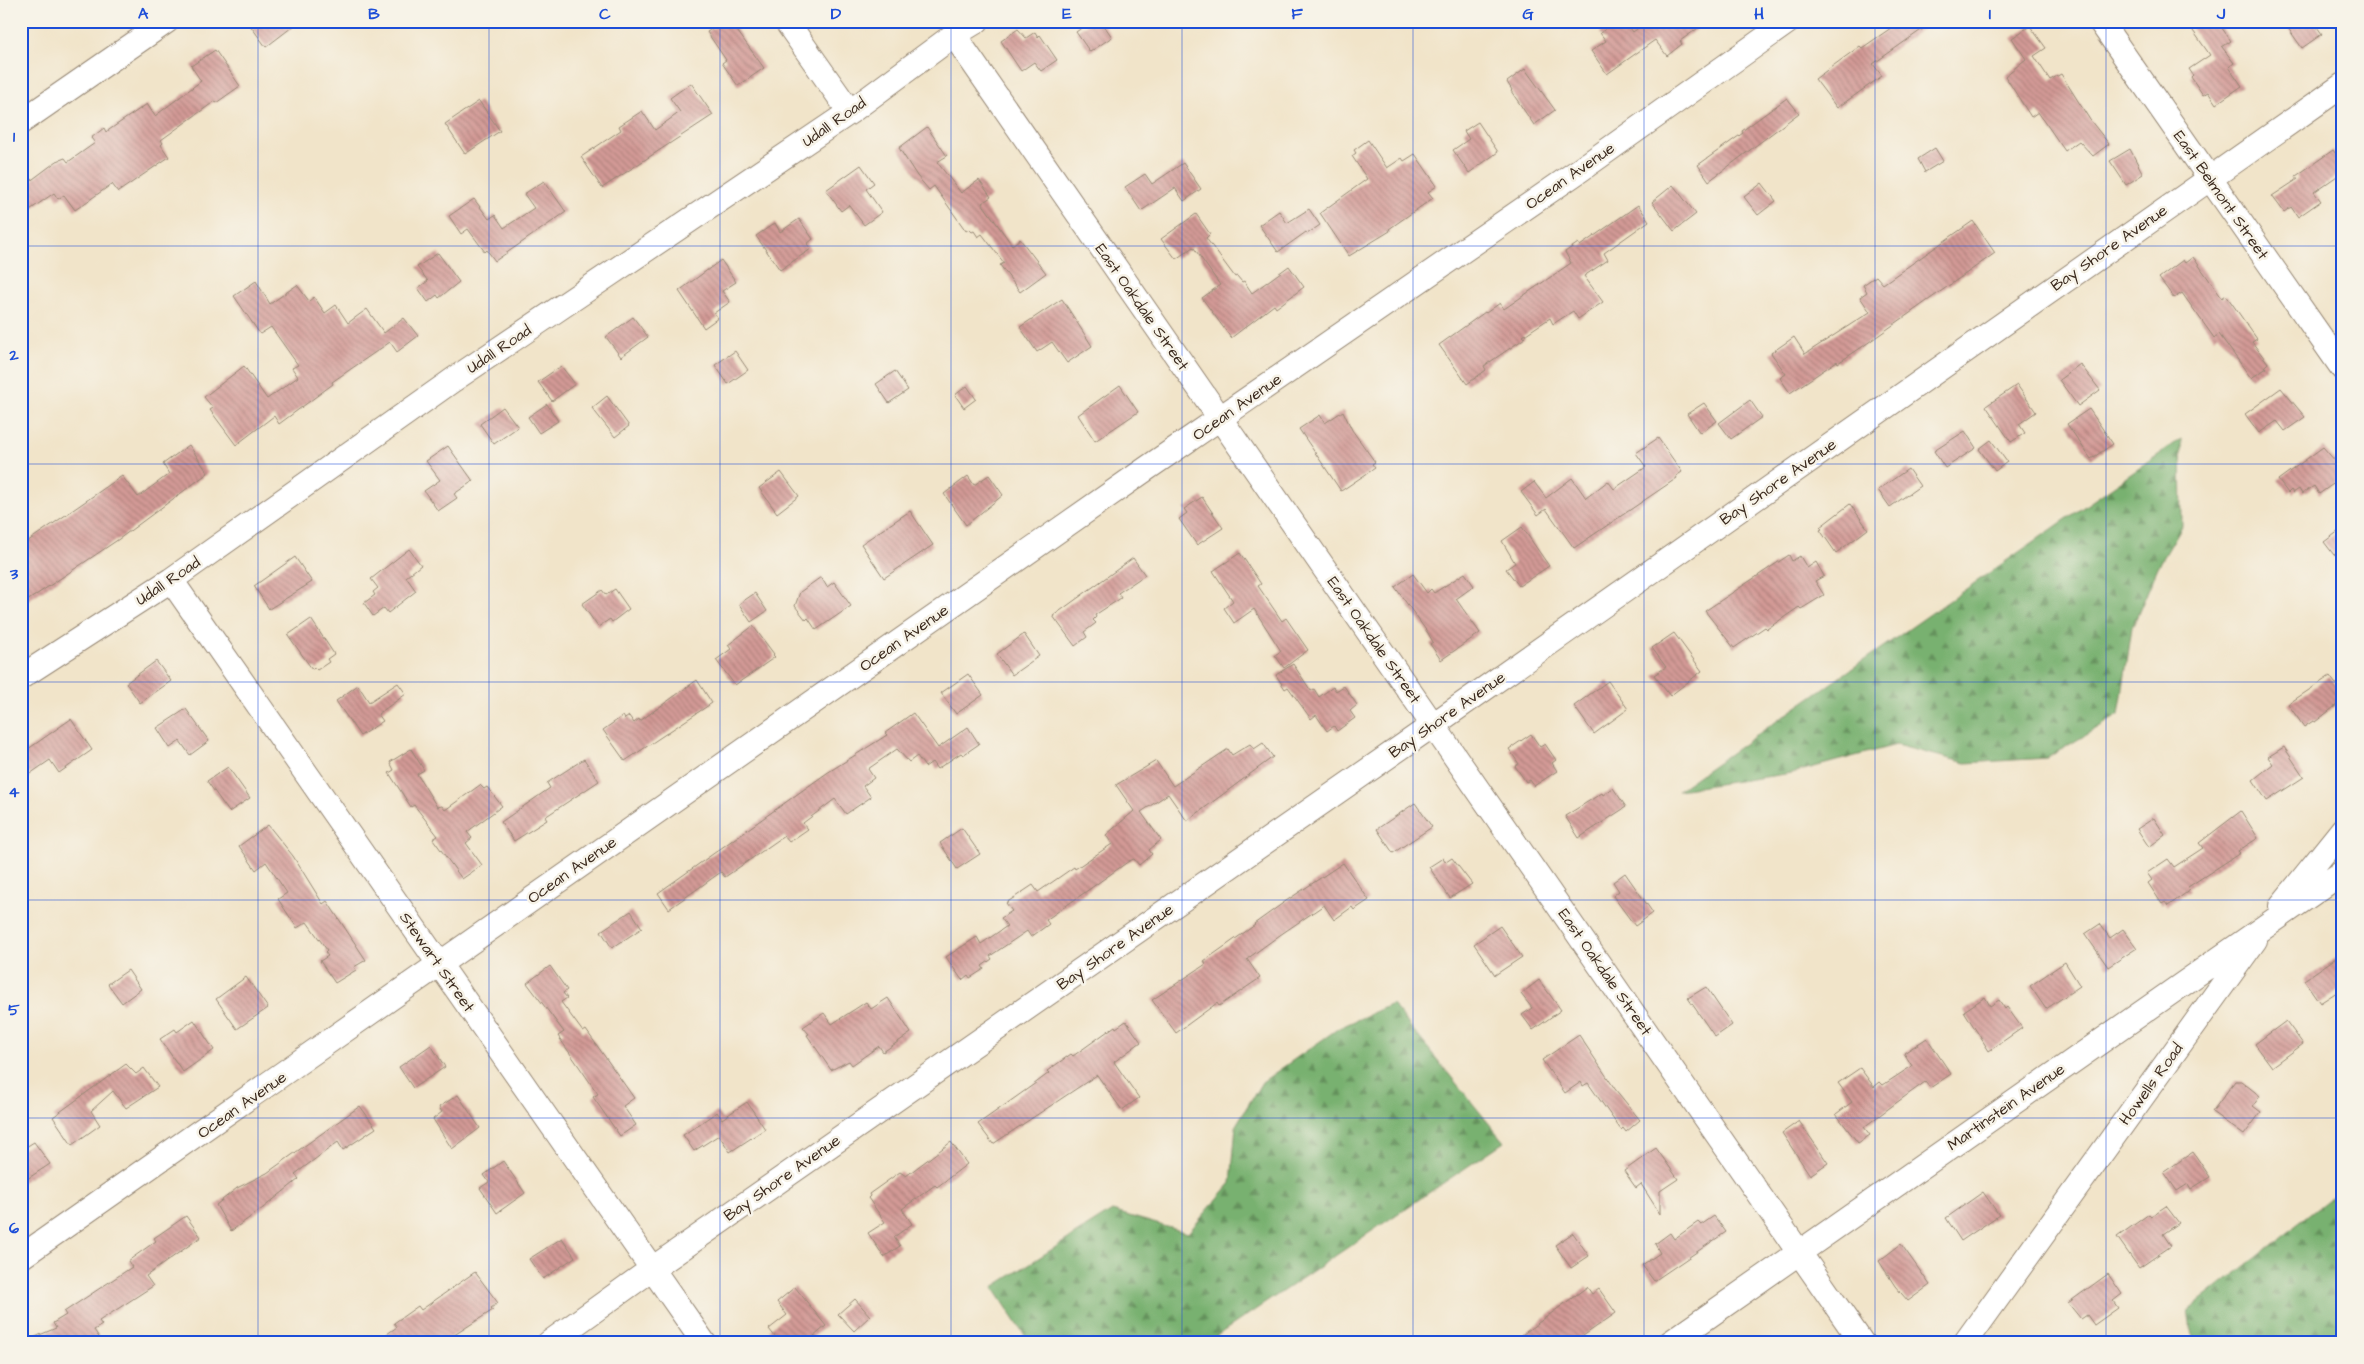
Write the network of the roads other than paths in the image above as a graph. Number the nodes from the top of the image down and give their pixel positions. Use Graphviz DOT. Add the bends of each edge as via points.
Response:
graph roads {
  1 [pos="167,21"];
  2 [pos="786,21"];
  3 [pos="977,21"];
  4 [pos="1789,21"];
  5 [pos="2100,21"];
  6 [pos="954,35"];
  7 [pos="2343,85"];
  8 [pos="850,112"];
  9 [pos="21,122"];
  10 [pos="2209,178"];
  11 [pos="2343,369"];
  12 [pos="1220,420"];
  13 [pos="171,580"];
  14 [pos="21,677"];
  15 [pos="1433,725"];
  16 [pos="2343,829"];
  17 [pos="2343,872"];
  18 [pos="2266,925"];
  19 [pos="439,964"];
  20 [pos="1800,1252"];
  21 [pos="21,1257"];
  22 [pos="652,1269"];
  23 [pos="549,1343"];
  24 [pos="704,1343"];
  25 [pos="1670,1343"];
  26 [pos="1862,1343"];
  27 [pos="1965,1343"];
  1 -- 9 [label="street"];
  2 -- 8 [label="street"];
  3 -- 6 [label="street, Udall Road"];
  4 -- 12 [label="street, Ocean Avenue"];
  5 -- 10 [label="street, East Belmont Street"];
  6 -- 8 [label="street, Udall Road"];
  6 -- 12 [label="street, East Oakdale Street"];
  7 -- 10 [label="street, Bay Shore Avenue"];
  8 -- 13 [label="street, Udall Road" via="453,380"];
  10 -- 11 [label="street, East Belmont Street"];
  10 -- 15 [label="street, Bay Shore Avenue"];
  12 -- 15 [label="street, East Oakdale Street"];
  12 -- 19 [label="street, Ocean Avenue" via="1138,474"];
  13 -- 14 [label="street, Udall Road"];
  13 -- 19 [label="street, Stewart Street"];
  15 -- 20 [label="street, East Oakdale Street"];
  15 -- 22 [label="street, Bay Shore Avenue"];
  16 -- 18 [label="street, Howells Road"];
  17 -- 18 [label="street, Martinstein Avenue"];
  18 -- 20 [label="street, Martinstein Avenue"];
  18 -- 27 [label="street, Howells Road"];
  19 -- 21 [label="street, Ocean Avenue"];
  19 -- 22 [label="street, Stewart Street"];
  20 -- 25 [label="street, Martinstein Avenue"];
  20 -- 26 [label="street, East Oakdale Street"];
  22 -- 23 [label="street, Bay Shore Avenue"];
  22 -- 24 [label="street, Stewart Street"];
}
